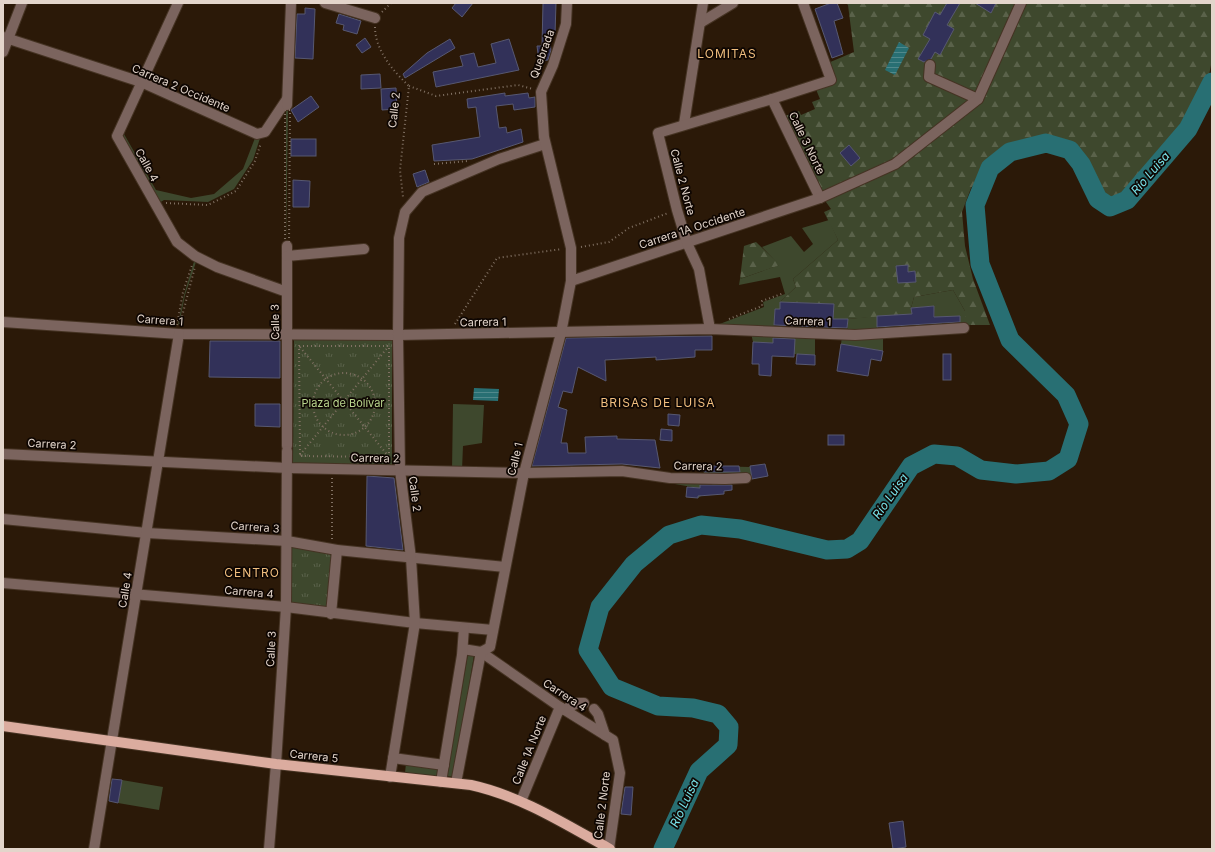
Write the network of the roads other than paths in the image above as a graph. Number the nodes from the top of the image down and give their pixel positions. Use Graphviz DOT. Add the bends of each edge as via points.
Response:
graph roads {
  1 [pos="22,3"];
  2 [pos="178,3"];
  3 [pos="291,3"];
  4 [pos="325,3"];
  5 [pos="567,3"];
  6 [pos="703,3"];
  7 [pos="733,3"];
  8 [pos="803,3"];
  9 [pos="1020,3"];
  10 [pos="375,18"];
  11 [pos="700,24"];
  12 [pos="6,38"];
  13 [pos="3,52"];
  14 [pos="930,65"];
  15 [pos="141,82"];
  16 [pos="287,98"];
  17 [pos="978,98"];
  18 [pos="772,99"];
  19 [pos="287,110"];
  20 [pos="684,124"];
  21 [pos="544,141"];
  22 [pos="820,198"];
  23 [pos="687,243"];
  24 [pos="286,246"];
  25 [pos="364,249"];
  26 [pos="287,256"];
  27 [pos="571,281"];
  28 [pos="287,292"];
  29 [pos="3,322"];
  30 [pos="710,328"];
  31 [pos="964,328"];
  32 [pos="561,333"];
  33 [pos="178,334"];
  34 [pos="288,335"];
  35 [pos="398,335"];
  36 [pos="3,454"];
  37 [pos="158,461"];
  38 [pos="288,468"];
  39 [pos="400,470"];
  40 [pos="524,473"];
  41 [pos="746,478"];
  42 [pos="3,519"];
  43 [pos="146,532"];
  44 [pos="287,541"];
  45 [pos="334,550"];
  46 [pos="411,558"];
  47 [pos="505,567"];
  48 [pos="3,583"];
  49 [pos="136,594"];
  50 [pos="286,607"];
  51 [pos="331,614"];
  52 [pos="415,623"];
  53 [pos="464,628"];
  54 [pos="493,630"];
  55 [pos="463,649"];
  56 [pos="481,652"];
  57 [pos="584,703"];
  58 [pos="562,708"];
  59 [pos="594,709"];
  60 [pos="3,726"];
  61 [pos="609,738"];
  62 [pos="112,741"];
  63 [pos="393,758"];
  64 [pos="276,764"];
  65 [pos="444,765"];
  66 [pos="390,777"];
  67 [pos="441,782"];
  68 [pos="456,783"];
  69 [pos="521,801"];
  70 [pos="94,849"];
  71 [pos="269,849"];
  72 [pos="609,849"];
  1 -- 12 [label="street"];
  2 -- 15 [label="street, Calle 4"];
  3 -- 16 [label="street"];
  4 -- 10 [label="street"];
  5 -- 21 [label="street, Quebrada" via="566,24 541,92"];
  6 -- 11 [label="street"];
  7 -- 11 [label="street"];
  8 -- 18 [label="street" via="831,80"];
  9 -- 17 [label="street"];
  11 -- 20 [label="street"];
  12 -- 13 [label="street"];
  12 -- 15 [label="street, Carrera 2 Occidente"];
  14 -- 17 [label="street" via="929,78"];
  15 -- 16 [label="street, Carrera 2 Occidente" via="257,134 265,132"];
  15 -- 28 [label="street, Calle 4" via="117,136 177,242 197,257 217,267"];
  16 -- 19 [label="street"];
  17 -- 22 [label="street, Carrera 1A Occidente" via="895,164"];
  18 -- 20 [label="street"];
  18 -- 22 [label="street, Calle 3 Norte"];
  20 -- 23 [label="street, Calle 2 Norte" via="658,133"];
  21 -- 27 [label="street, Calle 1" via="571,248"];
  21 -- 35 [label="street, Calle 2" via="422,192 405,212 399,238"];
  22 -- 23 [label="street, Carrera 1A Occidente"];
  23 -- 27 [label="street, Carrera 1A Occidente"];
  23 -- 30 [label="street, Calle 2 Norte" via="699,269"];
  24 -- 26 [label="street, Calle 3"];
  25 -- 26 [label="street"];
  26 -- 28 [label="street, Calle 3"];
  27 -- 32 [label="street, Calle 1"];
  28 -- 34 [label="street, Calle 3"];
  29 -- 33 [label="street, Carrera 1"];
  30 -- 31 [label="street, Carrera 1" via="855,335"];
  30 -- 32 [label="street, Carrera 1"];
  32 -- 35 [label="street, Carrera 1"];
  32 -- 40 [label="street, Calle 1"];
  33 -- 34 [label="street, Carrera 1"];
  33 -- 37 [label="street, Calle 4"];
  34 -- 35 [label="street, Carrera 1"];
  34 -- 38 [label="street, Calle 3"];
  35 -- 39 [label="street, Calle 2"];
  36 -- 37 [label="street, Carrera 2"];
  37 -- 38 [label="street, Carrera 2"];
  37 -- 43 [label="street, Calle 4"];
  38 -- 39 [label="street, Carrera 2"];
  38 -- 44 [label="street, Calle 3"];
  39 -- 40 [label="street, Carrera 2"];
  39 -- 46 [label="street, Calle 2"];
  40 -- 41 [label="street, Carrera 2" via="622,470 670,478"];
  40 -- 47 [label="street, Calle 1"];
  42 -- 43 [label="street, Carrera 3"];
  43 -- 44 [label="street, Carrera 3"];
  43 -- 49 [label="street, Calle 4"];
  44 -- 45 [label="street, Carrera 3"];
  44 -- 50 [label="street, Calle 3"];
  45 -- 46 [label="street, Carrera 3"];
  45 -- 51 [label="street"];
  46 -- 47 [label="street, Carrera 3"];
  46 -- 52 [label="street, Calle 2"];
  47 -- 54 [label="street, Calle 1"];
  48 -- 49 [label="street, Carrera 4"];
  49 -- 50 [label="street, Carrera 4"];
  49 -- 62 [label="street, Calle 4"];
  50 -- 51 [label="street, Carrera 4"];
  50 -- 64 [label="street, Calle 3"];
  51 -- 52 [label="street, Carrera 4"];
  52 -- 53 [label="street, Carrera 4"];
  52 -- 63 [label="street, Calle 2"];
  53 -- 54 [label="street, Carrera 4"];
  53 -- 55 [label="street"];
  54 -- 56 [label="street, Calle 1" via="490,647"];
  55 -- 56 [label="street, Carrera 4"];
  55 -- 65 [label="street"];
  56 -- 58 [label="street, Carrera 4"];
  56 -- 68 [label="street, Calle 1"];
  57 -- 58 [label="street"];
  58 -- 61 [label="street, Carrera 4"];
  58 -- 69 [label="street, Calle 1A Norte"];
  59 -- 61 [label="street, Calle 2 Norte"];
  60 -- 62 [label="main road, Carrera 5"];
  61 -- 72 [label="street, Calle 2 Norte" via="620,773"];
  62 -- 64 [label="main road, Carrera 5"];
  62 -- 70 [label="street, Calle 4"];
  63 -- 65 [label="street"];
  63 -- 66 [label="street, Calle 2"];
  64 -- 66 [label="main road, Carrera 5"];
  64 -- 71 [label="street, Calle 3"];
  65 -- 67 [label="street"];
  66 -- 67 [label="main road, Carrera 5"];
  67 -- 68 [label="main road, Carrera 5"];
  68 -- 69 [label="main road, Carrera 5" via="491,790"];
  69 -- 72 [label="main road, Carrera 5"];
}
